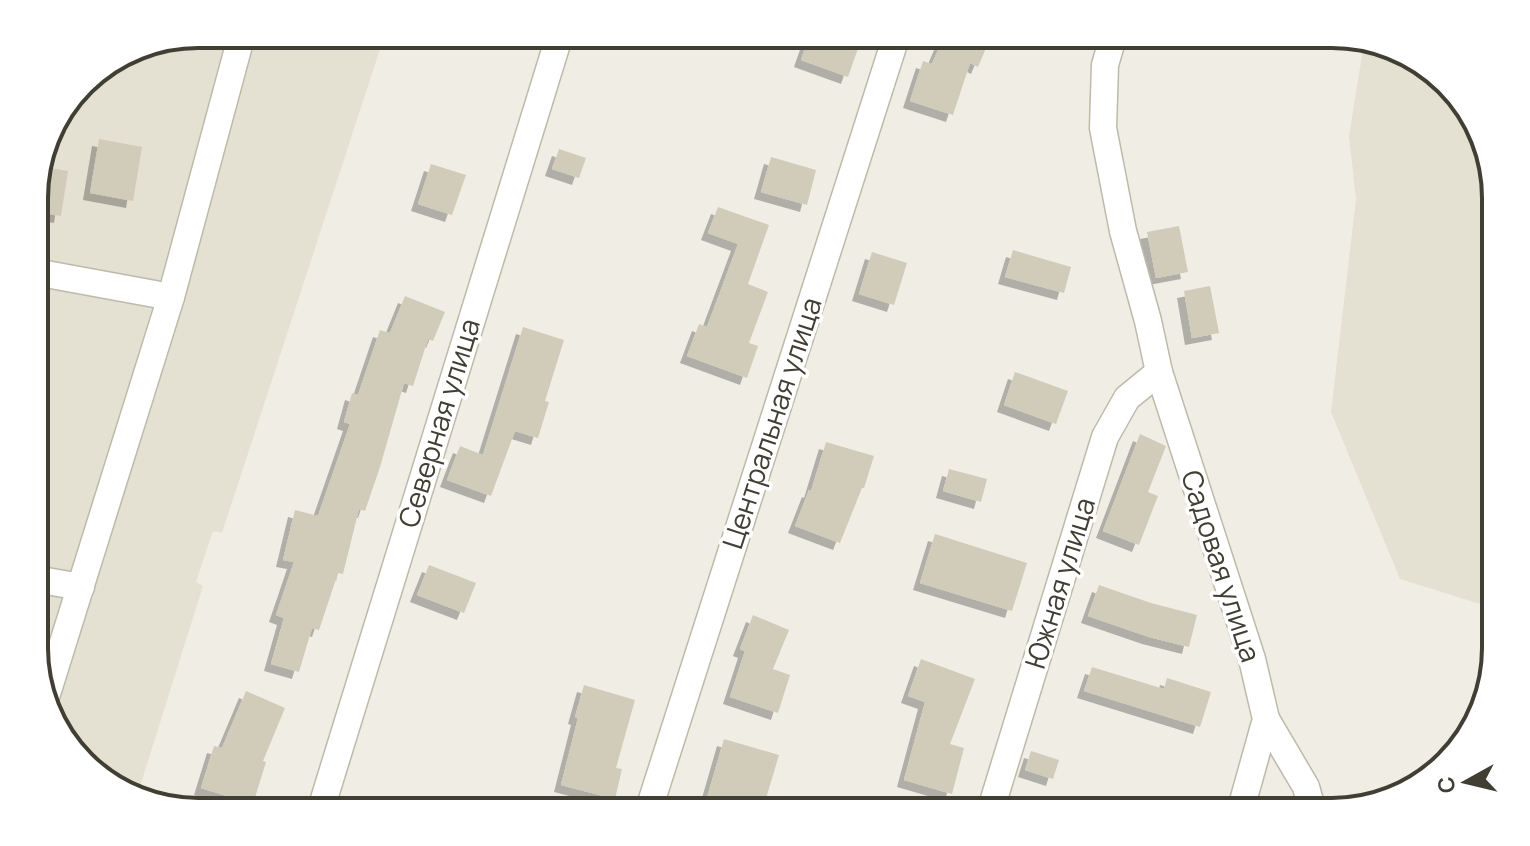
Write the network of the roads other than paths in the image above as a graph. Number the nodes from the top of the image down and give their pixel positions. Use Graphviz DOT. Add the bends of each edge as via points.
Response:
graph roads {
  1 [pos="238,48"];
  2 [pos="556,48"];
  3 [pos="893,48"];
  4 [pos="1110,48"];
  5 [pos="48,274"];
  6 [pos="171,297"];
  7 [pos="1159,372"];
  8 [pos="48,581"];
  9 [pos="81,587"];
  10 [pos="51,680"];
  11 [pos="1266,719"];
  12 [pos="324,798"];
  13 [pos="652,798"];
  14 [pos="994,798"];
  15 [pos="1244,798"];
  16 [pos="1309,798"];
  1 -- 6 [label="street"];
  2 -- 12 [label="street, Северная улица"];
  3 -- 13 [label="street, Центральная улица"];
  4 -- 7 [label="street, Садовая улица" via="1103,128"];
  5 -- 6 [label="street"];
  6 -- 9 [label="street"];
  7 -- 11 [label="street, Садовая улица" via="1252,659"];
  7 -- 14 [label="street, Южная улица" via="1127,398 1105,437"];
  8 -- 9 [label="street"];
  9 -- 10 [label="street"];
  11 -- 15 [label="street, Садовая улица"];
  11 -- 16 [label="street"];
}
